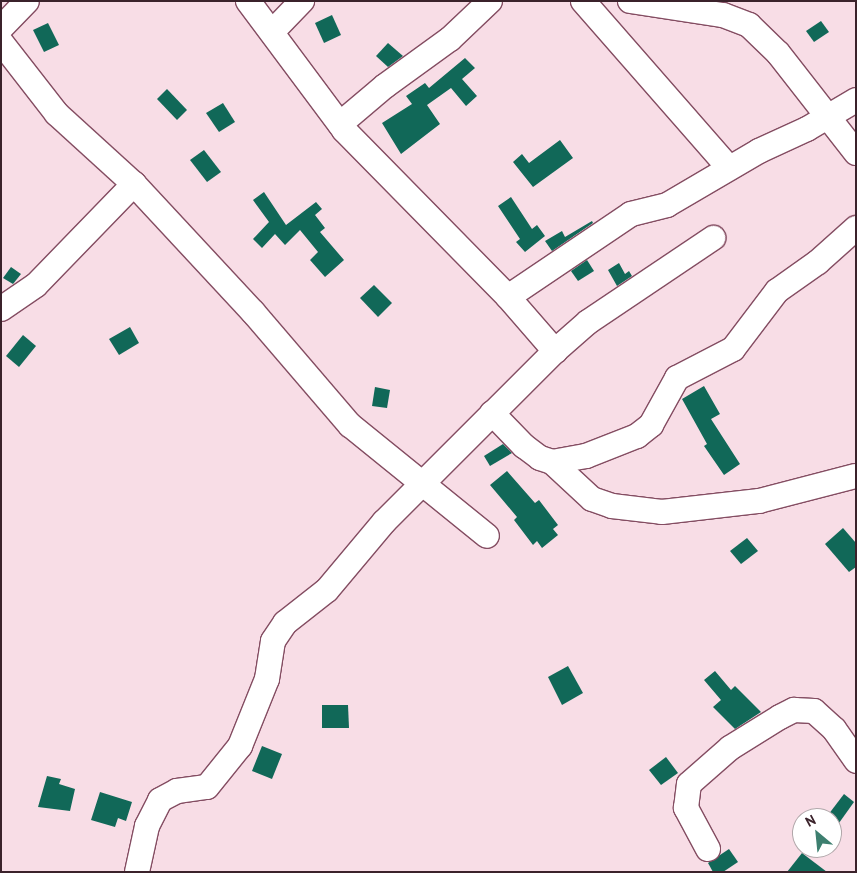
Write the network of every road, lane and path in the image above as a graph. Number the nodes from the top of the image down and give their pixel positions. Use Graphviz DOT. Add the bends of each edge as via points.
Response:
graph roads {
  1 [pos="27,1"];
  2 [pos="248,1"];
  3 [pos="302,1"];
  4 [pos="490,1"];
  5 [pos="583,1"];
  6 [pos="630,1"];
  7 [pos="1,28"];
  8 [pos="273,31"];
  9 [pos="1,42"];
  10 [pos="856,100"];
  11 [pos="828,117"];
  12 [pos="340,124"];
  13 [pos="856,153"];
  14 [pos="729,168"];
  15 [pos="134,184"];
  16 [pos="856,228"];
  17 [pos="713,238"];
  18 [pos="508,297"];
  19 [pos="1,309"];
  20 [pos="555,351"];
  21 [pos="492,413"];
  22 [pos="552,462"];
  23 [pos="856,476"];
  24 [pos="422,485"];
  25 [pos="487,536"];
  26 [pos="856,761"];
  27 [pos="708,849"];
  28 [pos="137,872"];
  1 -- 7 [label="street"];
  2 -- 8 [label="street"];
  3 -- 8 [label="street"];
  4 -- 12 [label="street" via="450,39 385,86"];
  5 -- 14 [label="street"];
  6 -- 11 [label="street" via="724,15 749,25 778,52"];
  8 -- 12 [label="street"];
  9 -- 15 [label="street" via="57,114"];
  10 -- 11 [label="street"];
  11 -- 13 [label="street"];
  11 -- 14 [label="street"];
  12 -- 18 [label="street" via="380,169"];
  14 -- 18 [label="street" via="667,205 631,214"];
  15 -- 19 [label="street" via="36,286"];
  15 -- 24 [label="street" via="253,312 350,425"];
  16 -- 22 [label="street" via="818,262 777,291 733,349 677,378 645,430 586,456"];
  17 -- 20 [label="street" via="588,322"];
  18 -- 20 [label="street"];
  20 -- 21 [label="street"];
  21 -- 22 [label="street" via="524,446"];
  21 -- 24 [label="street"];
  22 -- 23 [label="street" via="592,499 612,506 662,512 759,501"];
  24 -- 25 [label="street" via="452,504"];
  24 -- 28 [label="street" via="365,543 327,590 279,630 273,641 267,679 240,746 209,786 177,791 160,800 147,826"];
  26 -- 27 [label="street" via="834,729 814,711 794,710 780,717 730,748 689,784 686,808"];
}
